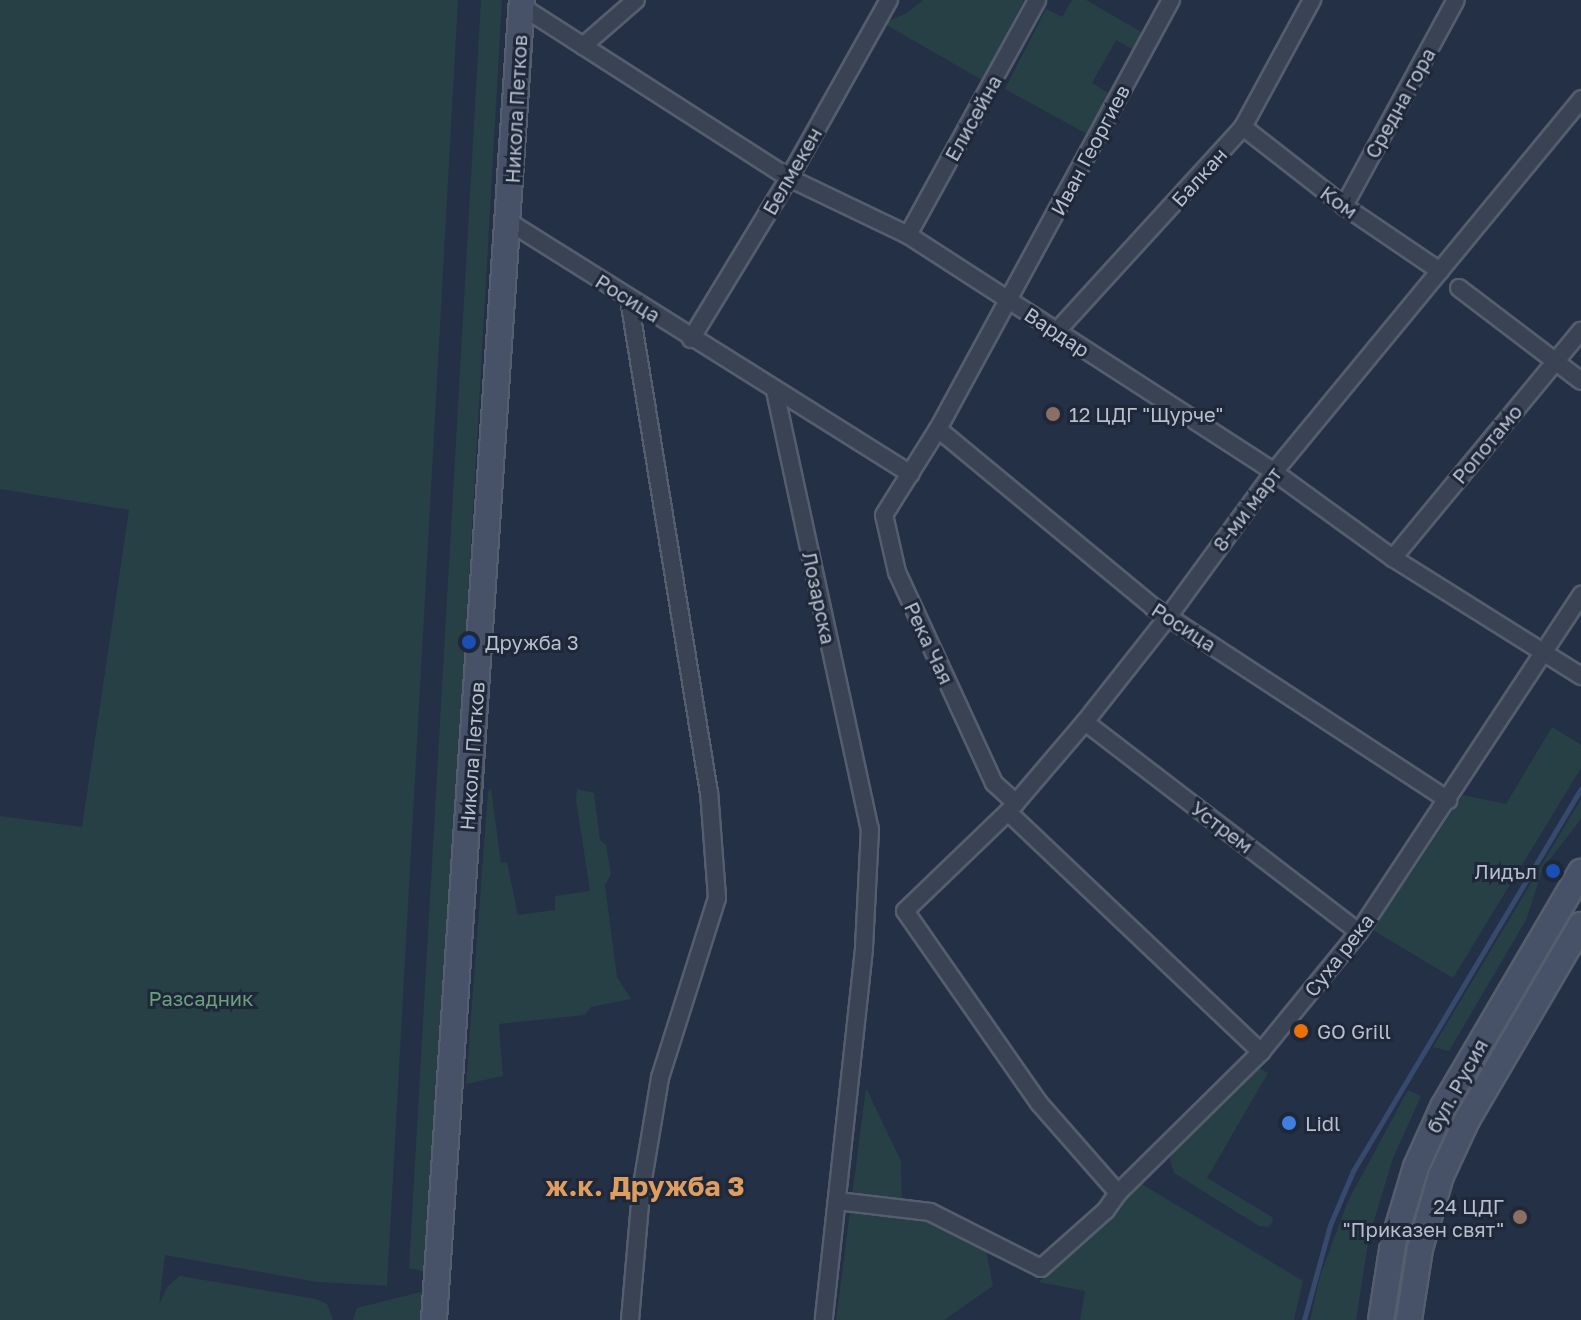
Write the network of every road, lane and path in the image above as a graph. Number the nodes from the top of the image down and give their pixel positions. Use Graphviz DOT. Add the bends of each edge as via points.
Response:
graph roads {
  1 [pos="636,0"];
  2 [pos="889,0"];
  3 [pos="1037,0"];
  4 [pos="1171,0"];
  5 [pos="1312,0"];
  6 [pos="1456,0"];
  7 [pos="521,3"];
  8 [pos="583,46"];
  9 [pos="1581,99"];
  10 [pos="1243,127"];
  11 [pos="789,178"];
  12 [pos="1344,206"];
  13 [pos="509,222"];
  14 [pos="908,235"];
  15 [pos="1440,271"];
  16 [pos="1459,288"];
  17 [pos="629,299"];
  18 [pos="1009,300"];
  19 [pos="1581,331"];
  20 [pos="1056,332"];
  21 [pos="691,339"];
  22 [pos="1556,361"];
  23 [pos="1581,381"];
  24 [pos="775,391"];
  25 [pos="938,429"];
  26 [pos="1274,472"];
  27 [pos="910,474"];
  28 [pos="1393,558"];
  29 [pos="1581,595"];
  30 [pos="1168,617"];
  31 [pos="1544,652"];
  32 [pos="1581,676"];
  33 [pos="1085,722"];
  34 [pos="1448,800"];
  35 [pos="1012,807"];
  36 [pos="1581,872"];
  37 [pos="1581,925"];
  38 [pos="1359,932"];
  39 [pos="1261,1052"];
  40 [pos="1118,1193"];
  41 [pos="837,1201"];
  42 [pos="434,1320"];
  43 [pos="630,1320"];
  44 [pos="824,1320"];
  45 [pos="1381,1320"];
  46 [pos="1409,1320"];
  1 -- 8 [label="street"];
  2 -- 11 [label="street, Белмекен"];
  3 -- 14 [label="street, Елисейна"];
  4 -- 18 [label="street, Иван Георгиев"];
  5 -- 10 [label="street, Балкан"];
  6 -- 12 [label="street, Средна гора"];
  7 -- 8 [label="street, Вардар"];
  7 -- 13 [label="street, Никола Петков"];
  8 -- 11 [label="street, Вардар"];
  9 -- 15 [label="street, 8-ми март"];
  10 -- 12 [label="street, Ком"];
  10 -- 20 [label="street, Балкан"];
  11 -- 14 [label="street, Вардар"];
  11 -- 21 [label="street, Белмекен"];
  12 -- 15 [label="street, Ком"];
  13 -- 17 [label="street, Росица"];
  13 -- 42 [label="street, Никола Петков"];
  14 -- 18 [label="street, Вардар"];
  15 -- 26 [label="street, 8-ми март"];
  16 -- 22 [label="street"];
  17 -- 21 [label="street, Росица"];
  17 -- 43 [label="street" via="709,791 717,898 660,1078 641,1192"];
  18 -- 20 [label="street, Вардар"];
  18 -- 25 [label="street"];
  19 -- 22 [label="street, Ропотамо"];
  20 -- 26 [label="street, Вардар"];
  21 -- 24 [label="street, Росица"];
  22 -- 23 [label="street"];
  22 -- 28 [label="street, Ропотамо"];
  24 -- 27 [label="street, Росица"];
  24 -- 41 [label="street, Лозарска" via="870,829 865,935"];
  25 -- 27 [label="street"];
  25 -- 30 [label="street, Росица"];
  26 -- 28 [label="street, Вардар"];
  26 -- 30 [label="street, 8-ми март"];
  27 -- 35 [label="street, Река Чая" via="884,515 897,572 994,783"];
  28 -- 31 [label="street, Вардар"];
  29 -- 31 [label="street, Суха река"];
  30 -- 33 [label="street, 8-ми март"];
  30 -- 34 [label="street, Росица"];
  31 -- 32 [label="street, Вардар"];
  31 -- 34 [label="street, Суха река"];
  33 -- 35 [label="street, 8-ми март"];
  33 -- 38 [label="street, Устрем"];
  34 -- 38 [label="street, Суха река"];
  35 -- 39 [label="street, Река Чая"];
  35 -- 40 [label="street, 8-ми март" via="905,911 1039,1103"];
  36 -- 45 [label="street, бул. Русия" via="1443,1107 1416,1167 1393,1243"];
  37 -- 46 [label="street, бул. Русия" via="1467,1120 1441,1176 1420,1249"];
  38 -- 39 [label="street, Суха река"];
  39 -- 40 [label="street, Суха река"];
  40 -- 41 [label="street, Суха река" via="1041,1268 930,1212"];
  41 -- 44 [label="street, Лозарска"];
}
